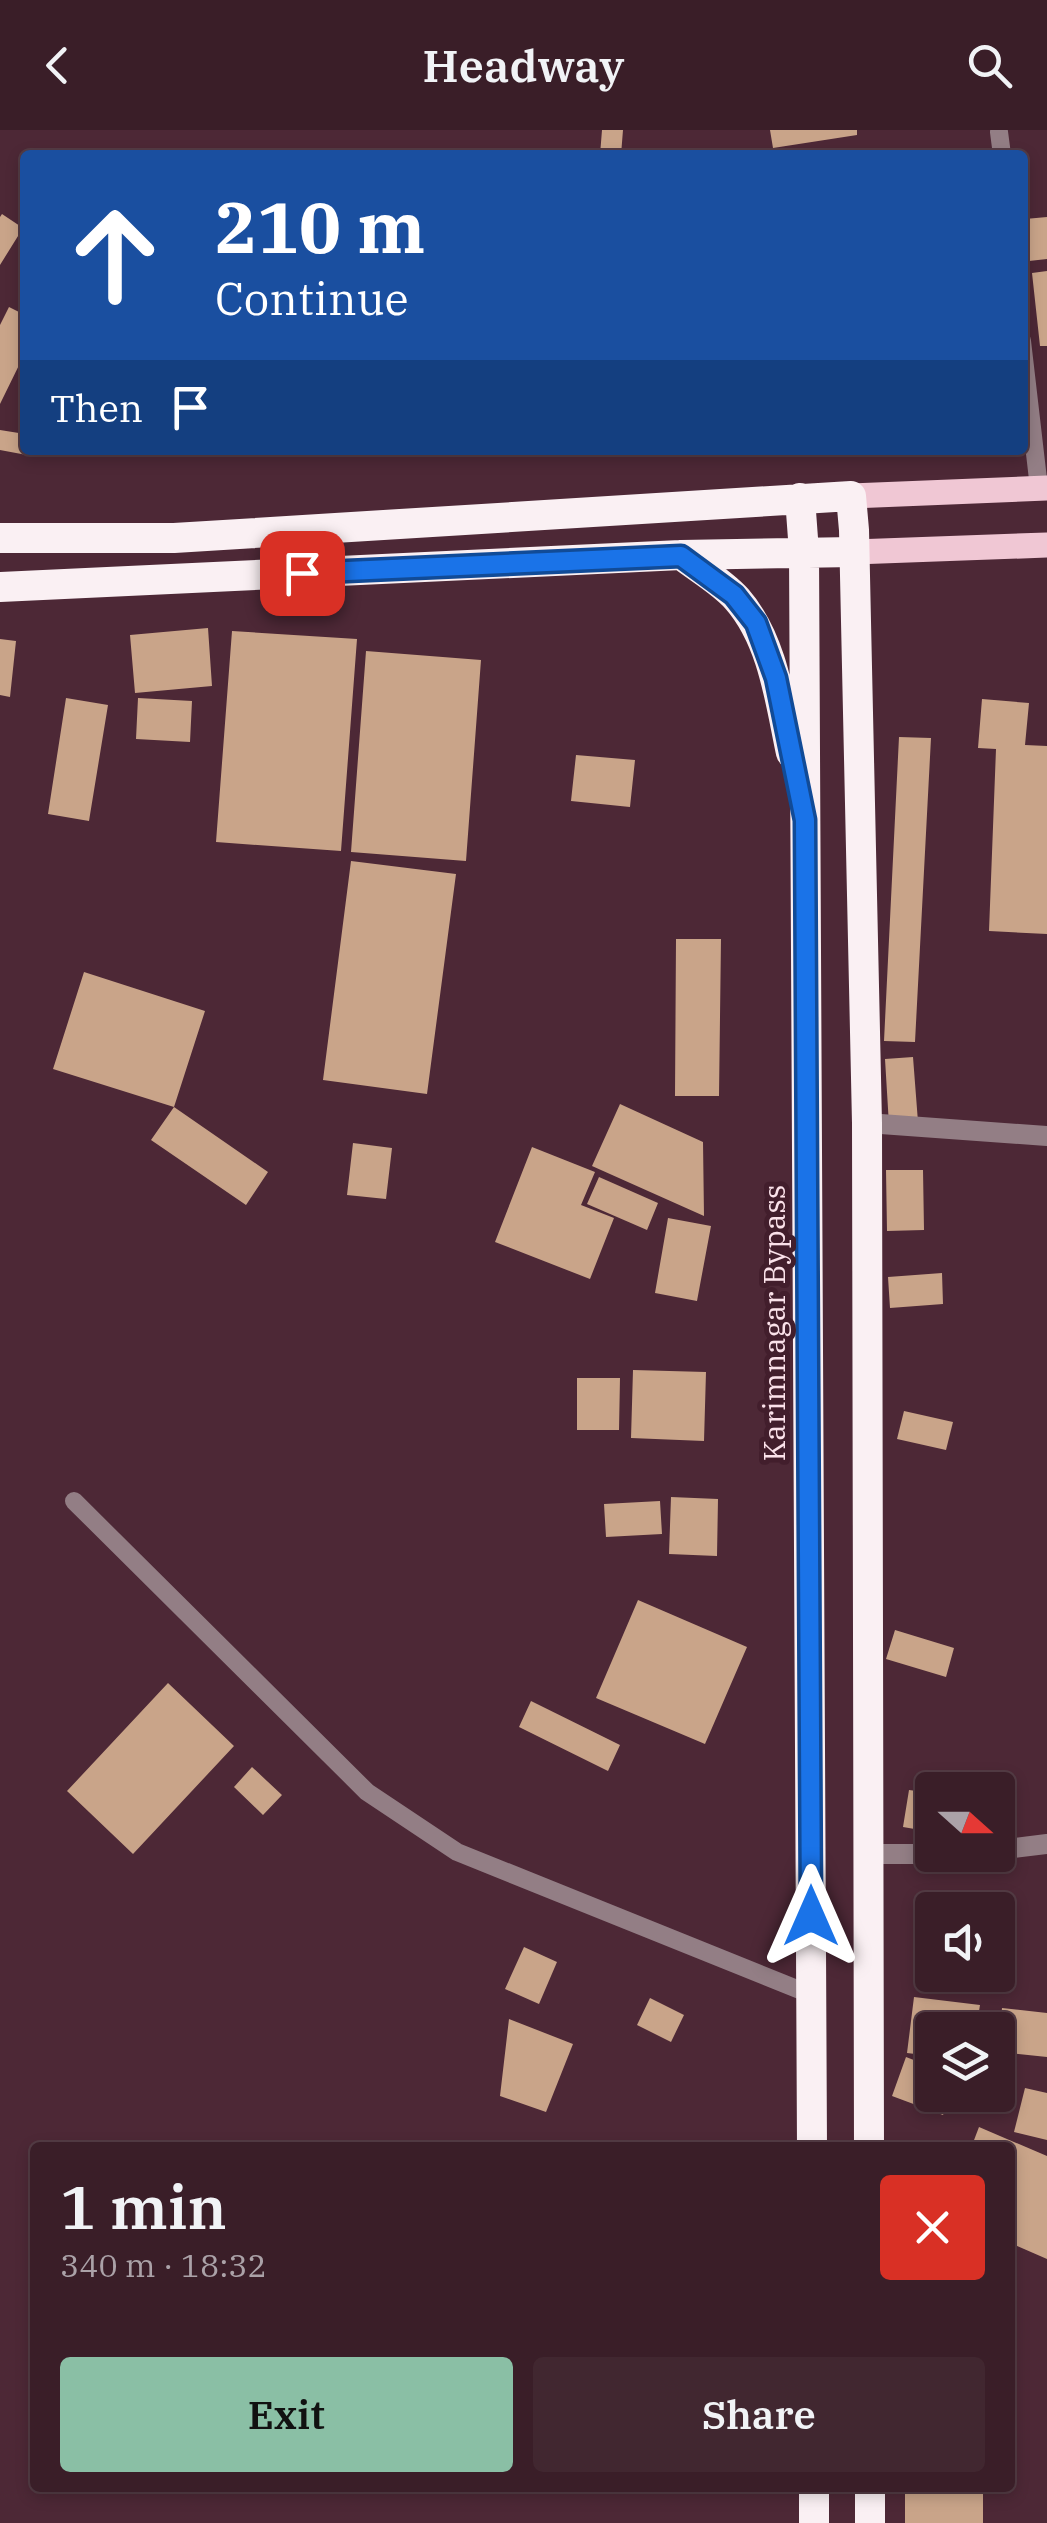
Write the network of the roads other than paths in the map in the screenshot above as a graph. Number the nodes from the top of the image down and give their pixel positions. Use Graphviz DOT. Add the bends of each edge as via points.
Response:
graph roads {
  1 [pos="1028,383"];
  2 [pos="1043,488"];
  3 [pos="851,496"];
  4 [pos="800,498"];
  5 [pos="0,538"];
  6 [pos="1047,545"];
  7 [pos="804,552"];
  8 [pos="854,552"];
  9 [pos="681,556"];
  10 [pos="0,587"];
  11 [pos="805,820"];
  12 [pos="867,1124"];
  13 [pos="1047,1136"];
  14 [pos="74,1501"];
  15 [pos="1047,1844"];
  16 [pos="1015,1848"];
  17 [pos="868,1854"];
  18 [pos="915,1854"];
  19 [pos="812,1995"];
  20 [pos="812,2142"];
  21 [pos="869,2142"];
  22 [pos="814,2492"];
  23 [pos="870,2492"];
  24 [pos="814,2523"];
  25 [pos="870,2523"];
  1 -- 2 [label="lane"];
  2 -- 3 [label="main road"];
  3 -- 4 [label="highway"];
  3 -- 8 [label="highway"];
  4 -- 5 [label="highway" via="174,538"];
  4 -- 7 [label="highway, Karimnagar Bypass"];
  6 -- 8 [label="main road"];
  7 -- 8 [label="highway"];
  7 -- 9 [label="highway"];
  7 -- 11 [label="highway, Karimnagar Bypass"];
  8 -- 12 [label="highway"];
  9 -- 10 [label="highway"];
  9 -- 11 [label="highway" via="734,595 756,623 776,678"];
  11 -- 19 [label="highway, Karimnagar Bypass"];
  12 -- 13 [label="street"];
  12 -- 17 [label="highway"];
  14 -- 19 [label="lane" via="368,1792 457,1852"];
  15 -- 16 [label="street"];
  17 -- 18 [label="street"];
  17 -- 21 [label="highway"];
  19 -- 20 [label="highway, Karimnagar Bypass"];
  22 -- 24 [label="highway"];
  23 -- 25 [label="highway"];
}
